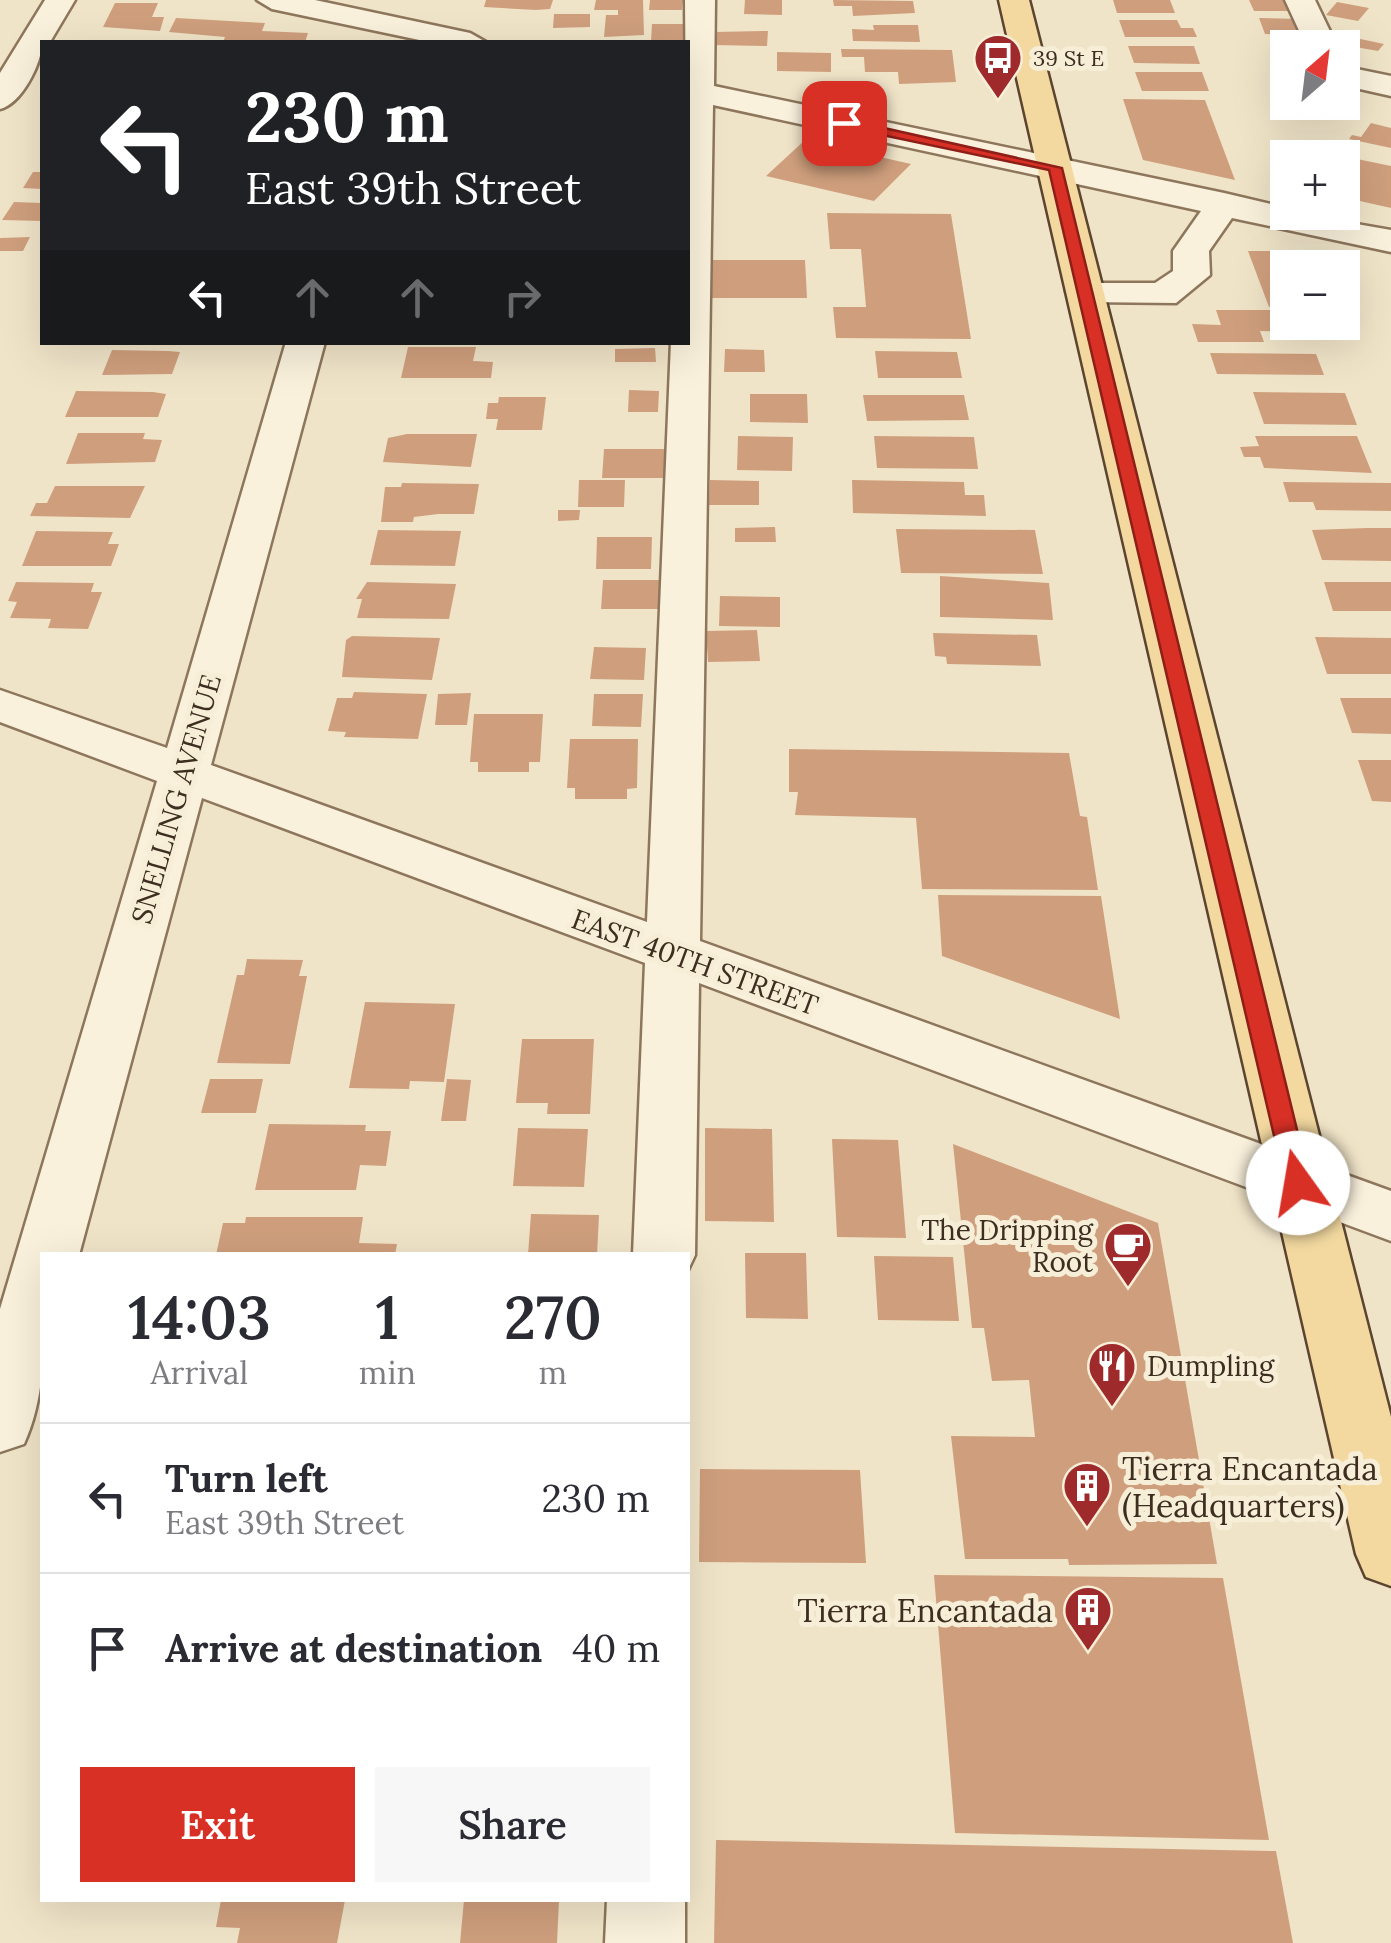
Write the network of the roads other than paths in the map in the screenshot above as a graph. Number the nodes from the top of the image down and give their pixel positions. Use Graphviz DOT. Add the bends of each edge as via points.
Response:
graph roads {
  1 [pos="60,0"];
  2 [pos="272,0"];
  3 [pos="700,0"];
  4 [pos="1014,0"];
  5 [pos="1300,0"];
  6 [pos="396,23"];
  7 [pos="1314,30"];
  8 [pos="462,40"];
  9 [pos="14,50"];
  10 [pos="1360,78"];
  11 [pos="1391,86"];
  12 [pos="693,91"];
  13 [pos="0,99"];
  14 [pos="1055,168"];
  15 [pos="1224,204"];
  16 [pos="690,209"];
  17 [pos="1391,240"];
  18 [pos="1085,291"];
  19 [pos="305,345"];
  20 [pos="687,345"];
  21 [pos="0,706"];
  22 [pos="184,773"];
  23 [pos="671,954"];
  24 [pos="1298,1183"];
  25 [pos="1391,1216"];
  26 [pos="49,1252"];
  27 [pos="664,1252"];
  28 [pos="40,1280"];
  29 [pos="0,1423"];
  30 [pos="1391,1554"];
  31 [pos="646,1902"];
  32 [pos="645,1943"];
  1 -- 9 [label="street"];
  2 -- 6 [label="street"];
  3 -- 12 [label="street"];
  4 -- 14 [label="main road"];
  5 -- 7 [label="street"];
  6 -- 8 [label="street"];
  9 -- 13 [label="street"];
  10 -- 11 [label="street"];
  12 -- 14 [label="street"];
  12 -- 16 [label="street"];
  14 -- 15 [label="street"];
  14 -- 18 [label="main road"];
  15 -- 17 [label="street"];
  15 -- 18 [label="street" via="1192,251 1191,275 1162,295"];
  18 -- 24 [label="main road"];
  19 -- 22 [label="street, SNELLING AVENUE"];
  20 -- 23 [label="street"];
  21 -- 22 [label="street, EAST 40TH STREET"];
  22 -- 23 [label="street, EAST 40TH STREET"];
  22 -- 26 [label="street, SNELLING AVENUE"];
  23 -- 24 [label="street, EAST 40TH STREET"];
  23 -- 27 [label="street"];
  24 -- 25 [label="street, EAST 40TH STREET"];
  24 -- 30 [label="main road"];
  28 -- 29 [label="street"];
  31 -- 32 [label="street"];
}
